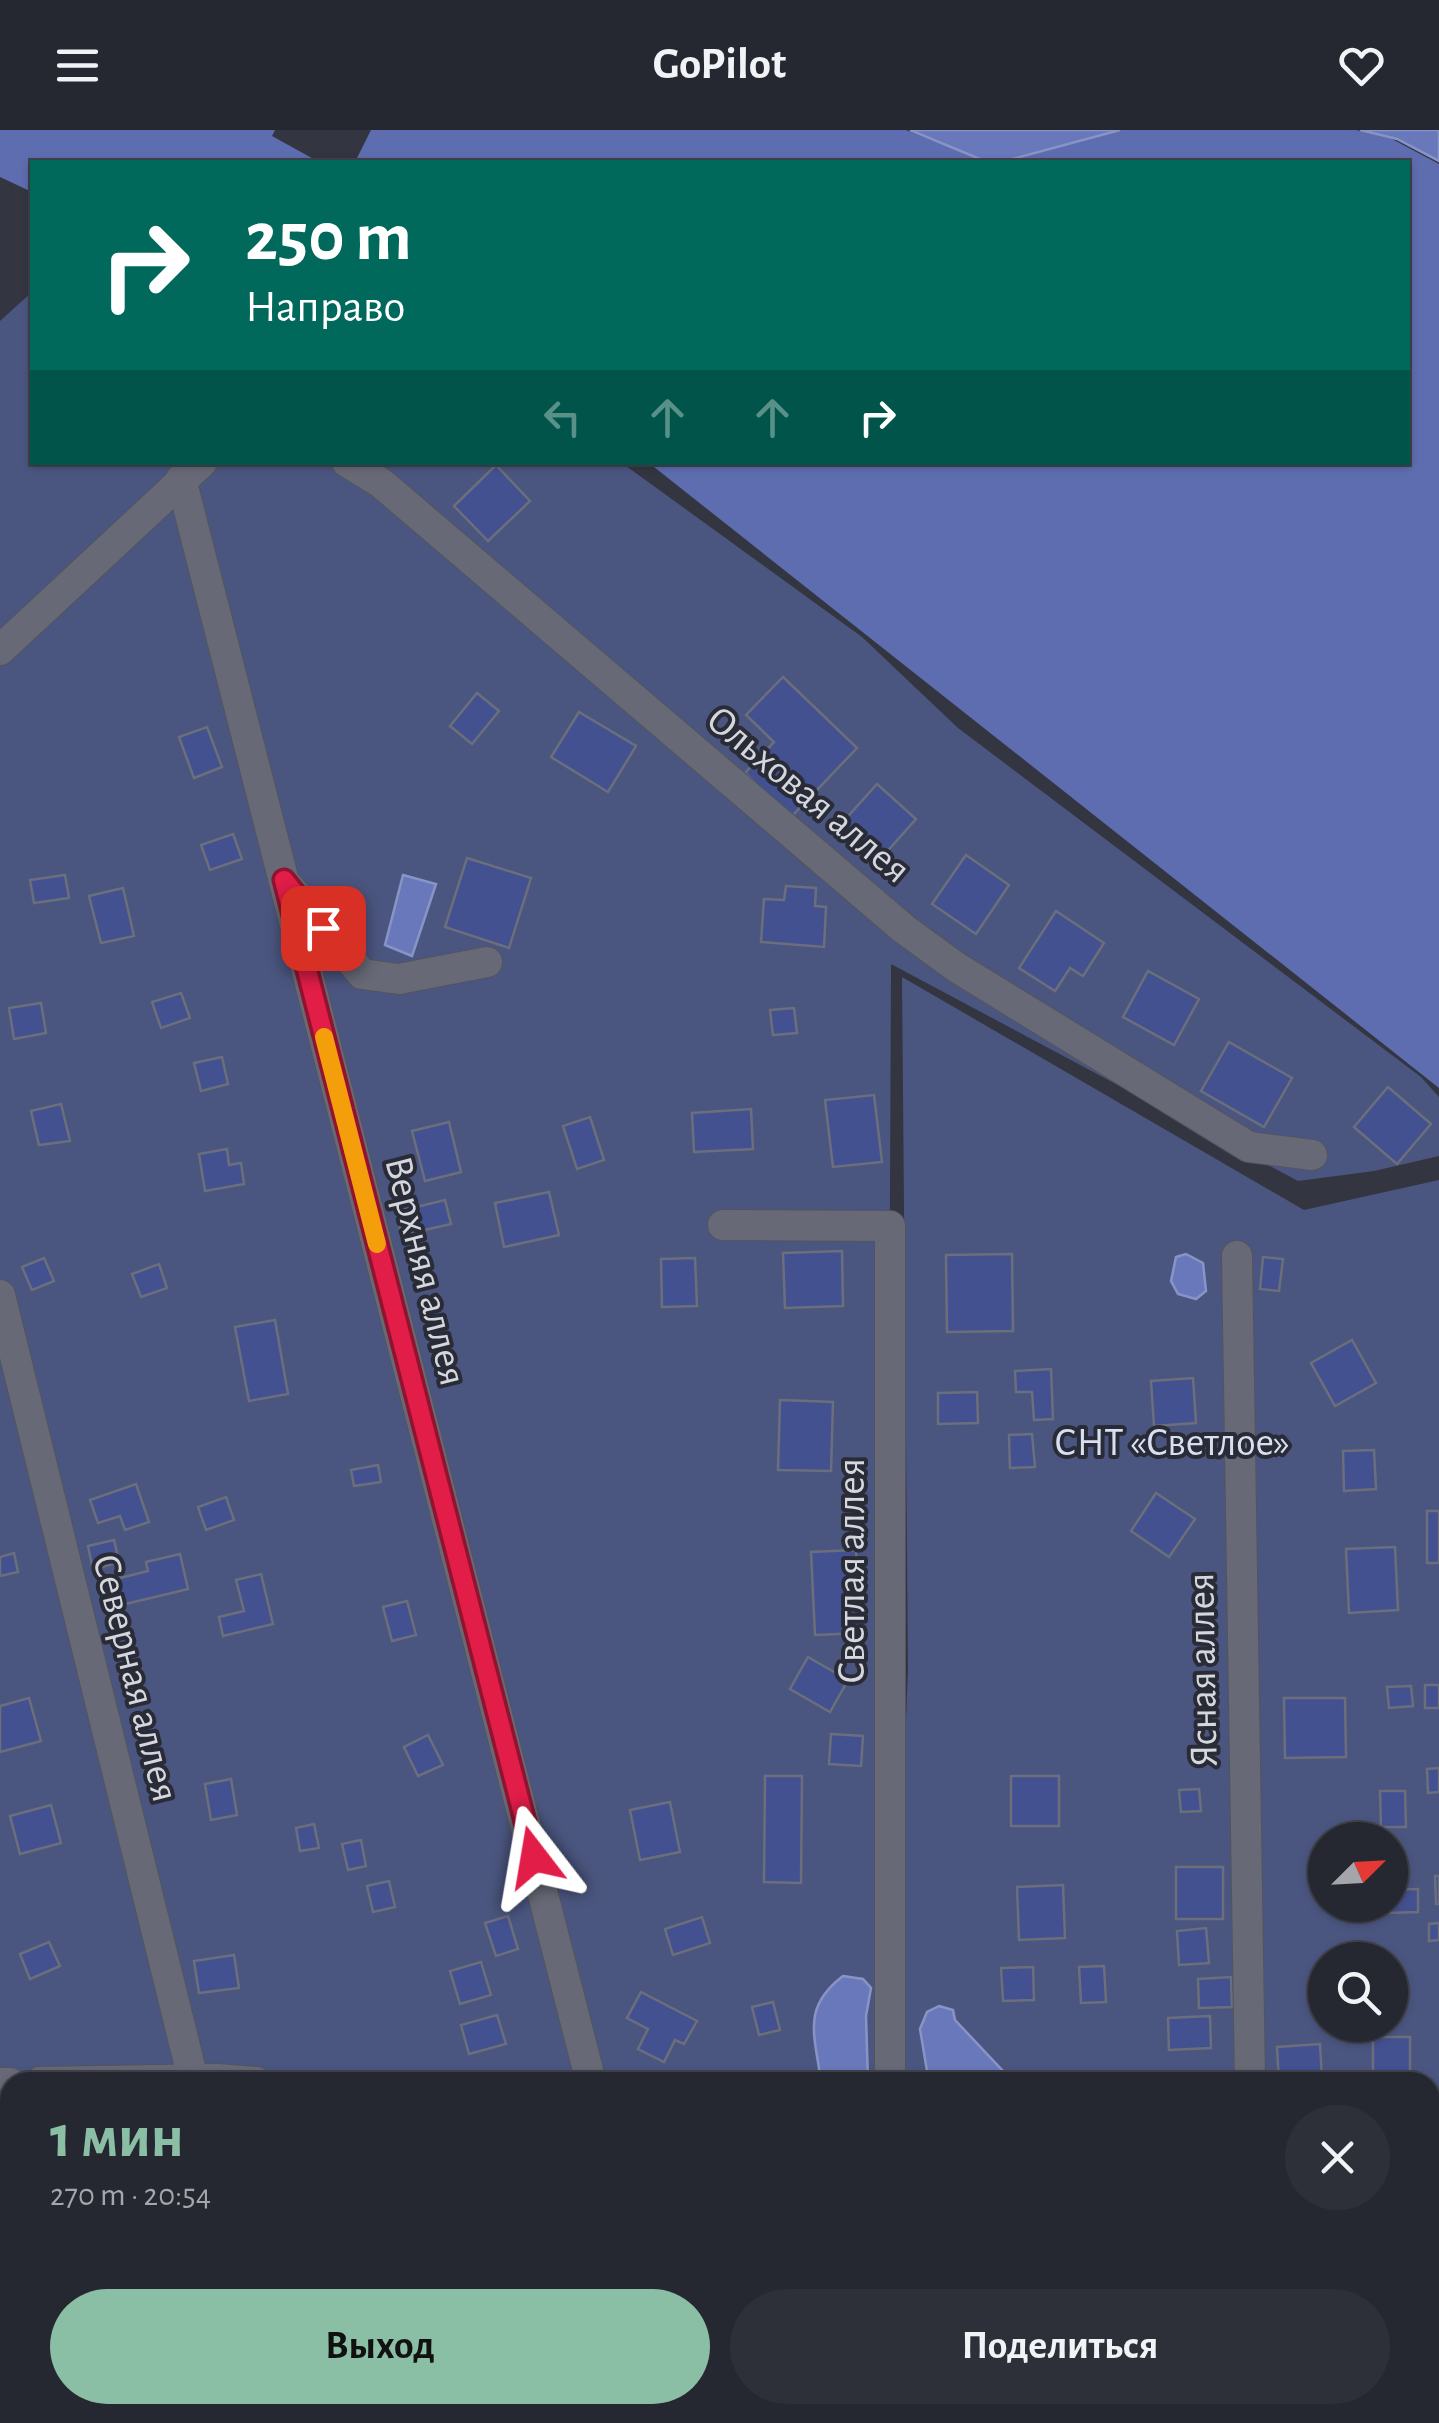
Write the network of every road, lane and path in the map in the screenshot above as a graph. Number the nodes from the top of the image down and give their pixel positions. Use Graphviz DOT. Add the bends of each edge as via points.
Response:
graph roads {
  1 [pos="352,465"];
  2 [pos="191,471"];
  3 [pos="0,650"];
  4 [pos="284,880"];
  5 [pos="487,962"];
  6 [pos="1312,1155"];
  7 [pos="723,1225"];
  8 [pos="1238,1256"];
  9 [pos="1,1306"];
  10 [pos="190,2072"];
  11 [pos="589,2072"];
  12 [pos="890,2072"];
  13 [pos="1250,2072"];
  1 -- 6 [label="street, Ольховая аллея" via="956,967 1249,1147"];
  2 -- 3 [label="street"];
  2 -- 4 [label="street, Верхняя аллея"];
  4 -- 5 [label="street" via="362,974 399,979"];
  4 -- 11 [label="street, Верхняя аллея"];
  7 -- 12 [label="street, Светлая аллея" via="890,1226"];
  8 -- 13 [label="street, Ясная аллея"];
  9 -- 10 [label="street, Северная аллея"];
}
